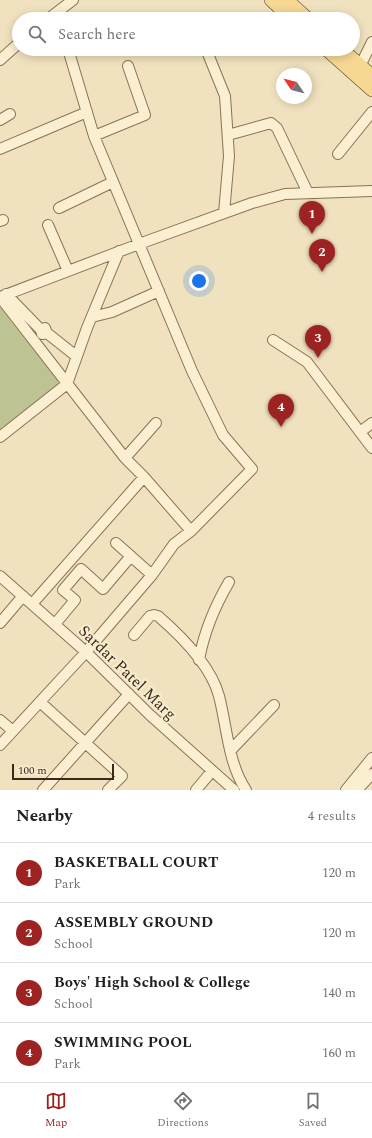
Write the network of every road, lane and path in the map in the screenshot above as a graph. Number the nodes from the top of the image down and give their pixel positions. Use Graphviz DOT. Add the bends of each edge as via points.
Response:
graph roads {
  1 [pos="74,0"];
  2 [pos="271,0"];
  3 [pos="287,0"];
  4 [pos="58,12"];
  5 [pos="284,12"];
  6 [pos="300,12"];
  7 [pos="372,42"];
  8 [pos="12,49"];
  9 [pos="70,56"];
  10 [pos="209,56"];
  11 [pos="334,56"];
  12 [pos="349,56"];
  13 [pos="0,60"];
  14 [pos="128,66"];
  15 [pos="360,66"];
  16 [pos="372,76"];
  17 [pos="372,90"];
  18 [pos="87,112"];
  19 [pos="372,112"];
  20 [pos="10,114"];
  21 [pos="0,120"];
  22 [pos="228,134"];
  23 [pos="94,136"];
  24 [pos="0,149"];
  25 [pos="338,154"];
  26 [pos="113,182"];
  27 [pos="372,191"];
  28 [pos="308,193"];
  29 [pos="59,208"];
  30 [pos="224,213"];
  31 [pos="48,226"];
  32 [pos="139,244"];
  33 [pos="119,251"];
  34 [pos="68,271"];
  35 [pos="159,292"];
  36 [pos="2,296"];
  37 [pos="92,317"];
  38 [pos="44,332"];
  39 [pos="274,340"];
  40 [pos="34,341"];
  41 [pos="76,356"];
  42 [pos="67,384"];
  43 [pos="372,422"];
  44 [pos="156,423"];
  45 [pos="360,432"];
  46 [pos="0,437"];
  47 [pos="372,448"];
  48 [pos="125,458"];
  49 [pos="144,477"];
  50 [pos="191,531"];
  51 [pos="116,543"];
  52 [pos="131,556"];
  53 [pos="152,575"];
  54 [pos="0,576"];
  55 [pos="229,582"];
  56 [pos="23,596"];
  57 [pos="32,604"];
  58 [pos="0,623"];
  59 [pos="55,624"];
  60 [pos="134,635"];
  61 [pos="86,652"];
  62 [pos="199,660"];
  63 [pos="129,694"];
  64 [pos="40,702"];
  65 [pos="274,705"];
  66 [pos="0,720"];
  67 [pos="13,731"];
  68 [pos="85,743"];
  69 [pos="0,745"];
  70 [pos="230,750"];
  71 [pos="372,753"];
  72 [pos="372,758"];
  73 [pos="212,771"];
  74 [pos="367,773"];
  75 [pos="43,790"];
  76 [pos="108,790"];
  77 [pos="196,790"];
  78 [pos="234,790"];
  79 [pos="246,790"];
  80 [pos="346,790"];
  81 [pos="357,790"];
  1 -- 4 [label="street"];
  2 -- 5 [label="main road"];
  3 -- 6 [label="main road"];
  7 -- 15 [label="street"];
  8 -- 13 [label="street"];
  9 -- 18 [label="street"];
  10 -- 22 [label="street" via="225,96"];
  11 -- 17 [label="main road"];
  12 -- 15 [label="main road"];
  14 -- 23 [label="street" via="145,115"];
  15 -- 16 [label="main road"];
  18 -- 23 [label="street"];
  18 -- 24 [label="street"];
  19 -- 25 [label="street"];
  20 -- 21 [label="street"];
  22 -- 28 [label="street" via="271,123 277,128"];
  22 -- 30 [label="street" via="229,156"];
  23 -- 26 [label="street"];
  26 -- 29 [label="street"];
  26 -- 32 [label="street"];
  27 -- 28 [label="street"];
  28 -- 30 [label="street" via="285,194"];
  30 -- 32 [label="street"];
  31 -- 34 [label="street"];
  32 -- 33 [label="street"];
  32 -- 35 [label="street"];
  33 -- 34 [label="street"];
  33 -- 37 [label="street"];
  34 -- 36 [label="street"];
  35 -- 37 [label="street" via="112,312"];
  35 -- 50 [label="street" via="192,371 223,435 252,469"];
  36 -- 38 [label="street"];
  36 -- 40 [label="street"];
  37 -- 41 [label="street"];
  38 -- 40 [label="street"];
  38 -- 41 [label="street"];
  39 -- 45 [label="street" via="307,362"];
  40 -- 42 [label="street"];
  41 -- 42 [label="street"];
  42 -- 46 [label="street"];
  42 -- 48 [label="street"];
  43 -- 45 [label="street"];
  44 -- 48 [label="street"];
  45 -- 47 [label="street"];
  48 -- 49 [label="street"];
  49 -- 50 [label="street"];
  49 -- 57 [label="street"];
  50 -- 53 [label="street" via="174,544"];
  51 -- 52 [label="street"];
  52 -- 53 [label="street"];
  52 -- 59 [label="street" via="103,589 81,569 63,590 75,600"];
  53 -- 61 [label="street"];
  54 -- 56 [label="street, Sardar Patel Marg"];
  55 -- 62 [label="street" via="211,620"];
  56 -- 57 [label="street, Sardar Patel Marg"];
  56 -- 58 [label="street"];
  57 -- 59 [label="street, Sardar Patel Marg"];
  59 -- 61 [label="street, Sardar Patel Marg"];
  60 -- 62 [label="street" via="154,614 183,640"];
  61 -- 63 [label="street, Sardar Patel Marg"];
  61 -- 64 [label="street"];
  62 -- 70 [label="street" via="218,694"];
  63 -- 68 [label="street"];
  63 -- 73 [label="street, Sardar Patel Marg"];
  64 -- 67 [label="street"];
  64 -- 68 [label="street"];
  65 -- 70 [label="street"];
  66 -- 67 [label="street"];
  67 -- 69 [label="street"];
  68 -- 75 [label="street"];
  68 -- 76 [label="street" via="122,776"];
  70 -- 79 [label="street"];
  71 -- 74 [label="street"];
  72 -- 74 [label="street"];
  73 -- 77 [label="street"];
  73 -- 78 [label="street, Sardar Patel Marg"];
  74 -- 80 [label="street"];
  74 -- 81 [label="street"];
}
